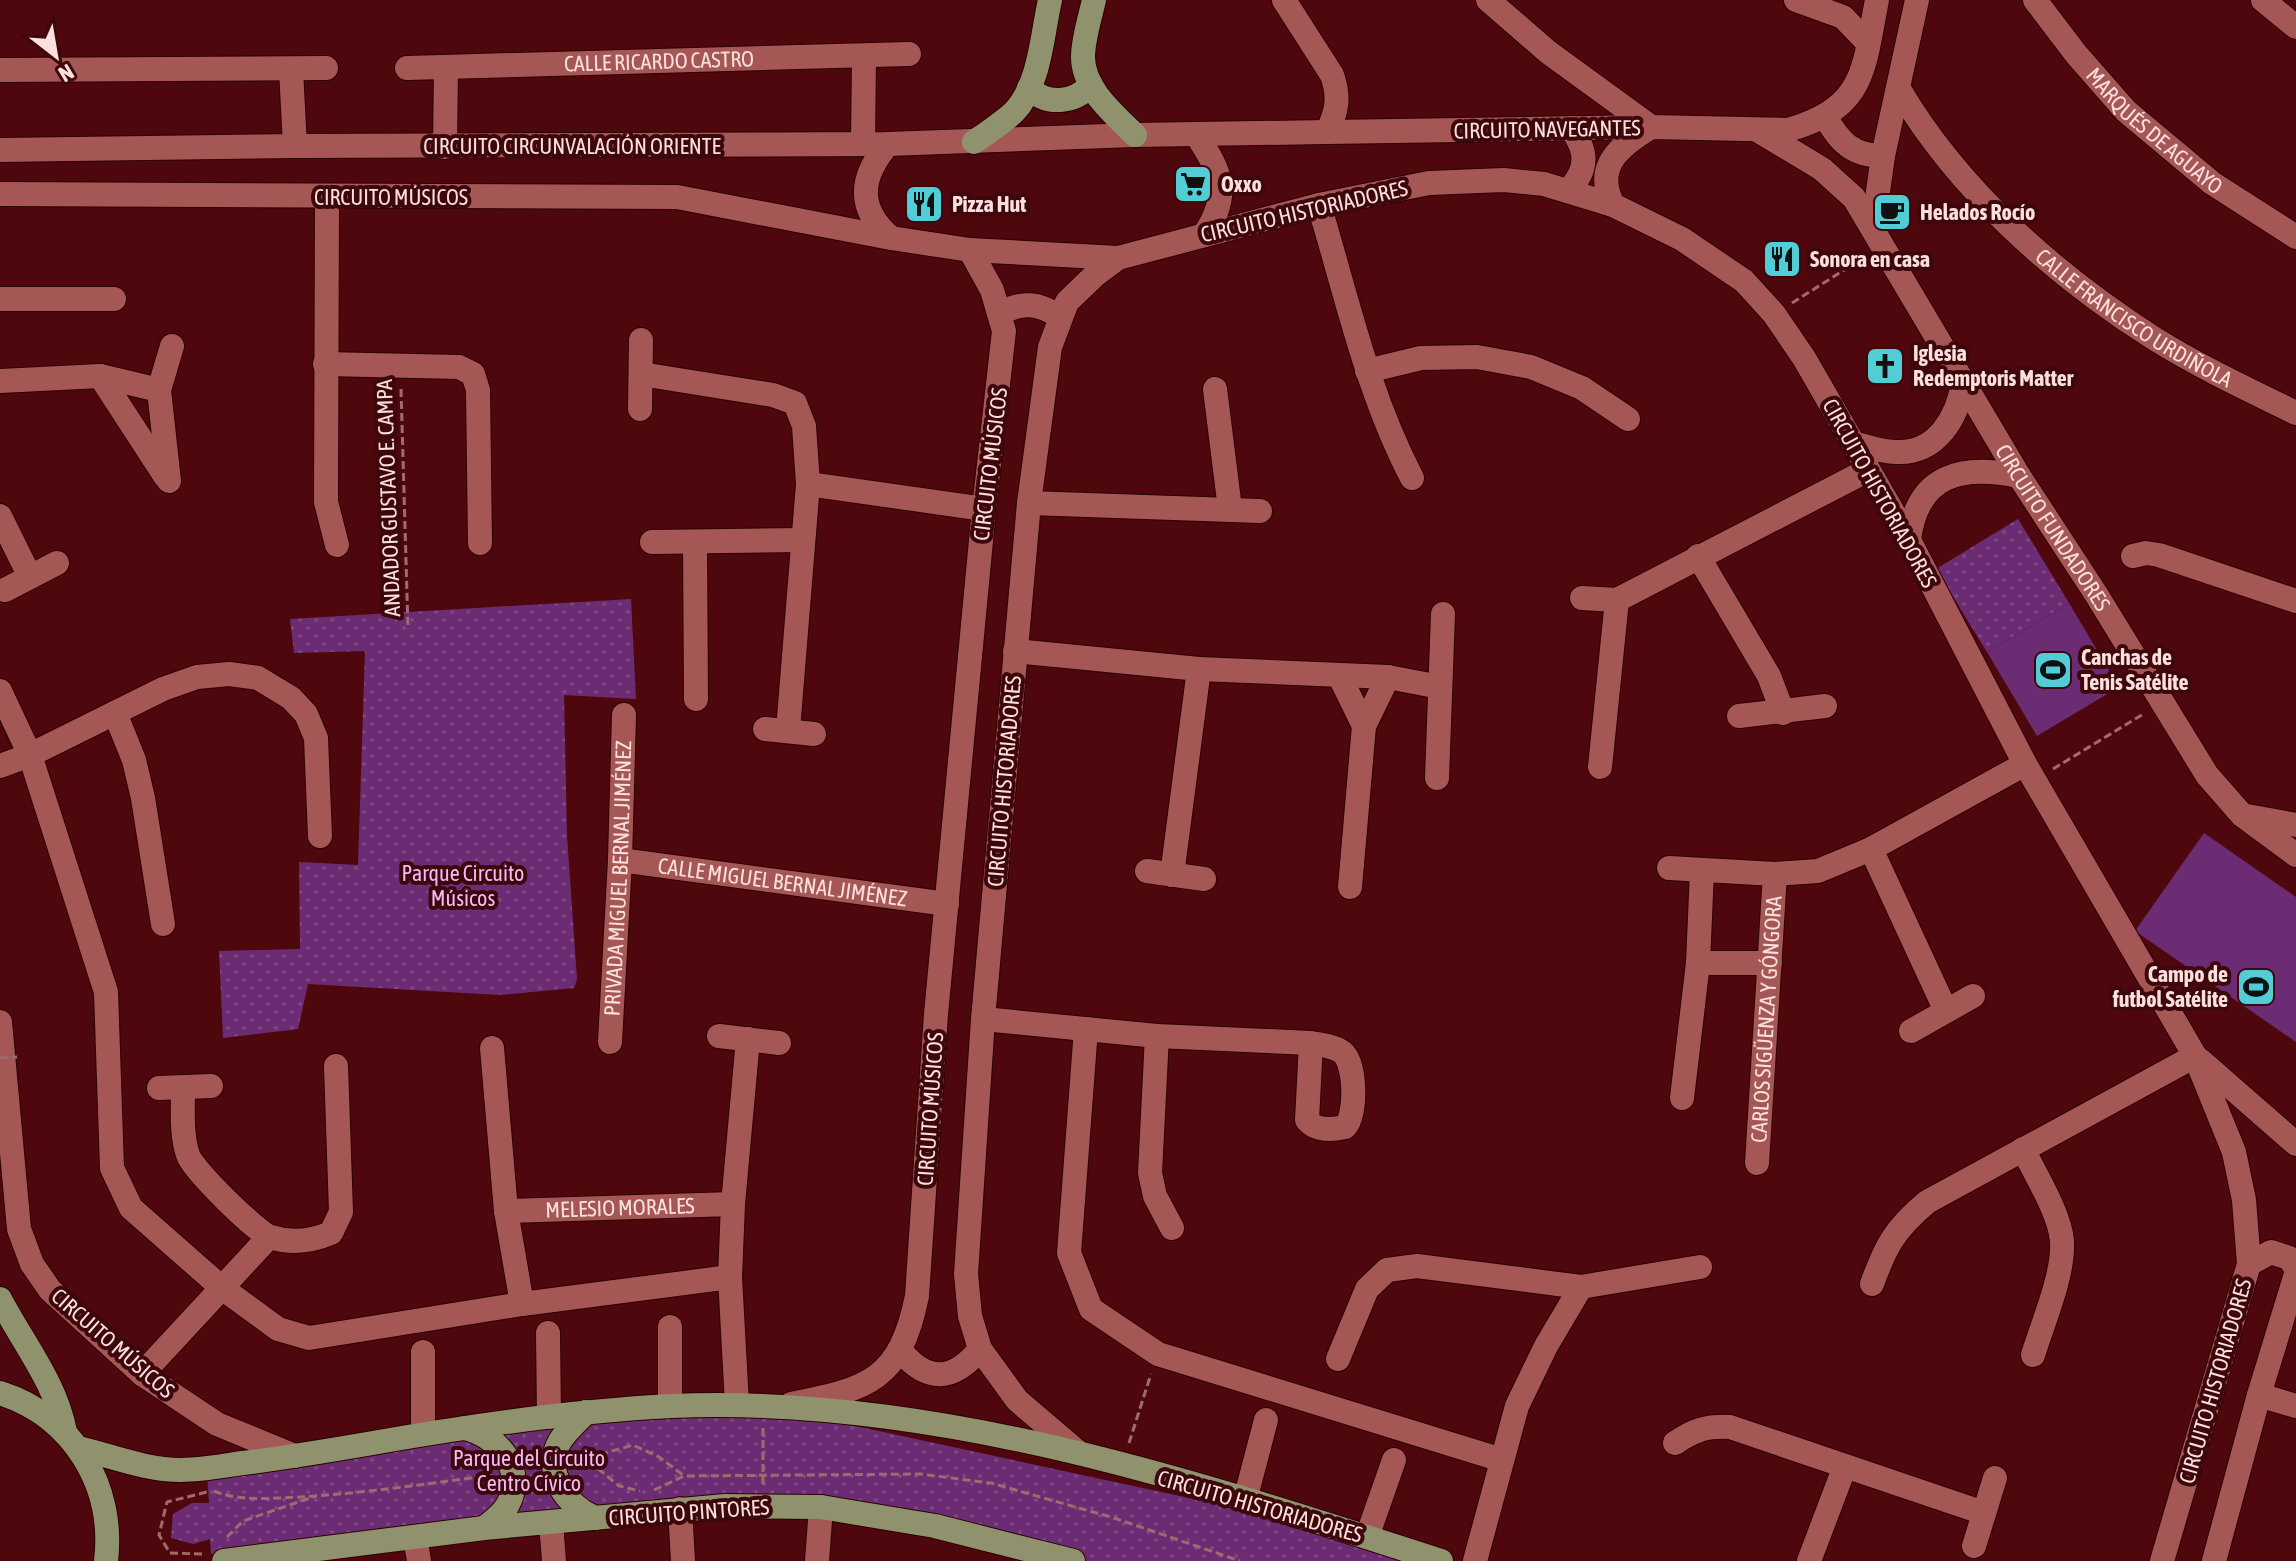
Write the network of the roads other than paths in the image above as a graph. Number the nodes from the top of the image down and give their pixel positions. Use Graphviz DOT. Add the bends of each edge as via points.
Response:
graph roads {
  1 [pos="1050,0"];
  2 [pos="1094,0"];
  3 [pos="1284,0"];
  4 [pos="1488,0"];
  5 [pos="1796,0"];
  6 [pos="1877,0"];
  7 [pos="1917,0"];
  8 [pos="2035,0"];
  9 [pos="2263,0"];
  10 [pos="2296,27"];
  11 [pos="1868,43"];
  12 [pos="909,54"];
  13 [pos="864,56"];
  14 [pos="446,67"];
  15 [pos="326,68"];
  16 [pos="407,68"];
  17 [pos="291,69"];
  18 [pos="0,70"];
  19 [pos="1091,85"];
  20 [pos="1029,88"];
  21 [pos="1899,89"];
  22 [pos="1825,116"];
  23 [pos="1651,127"];
  24 [pos="1571,128"];
  25 [pos="1757,130"];
  26 [pos="1327,132"];
  27 [pos="1196,134"];
  28 [pos="1135,135"];
  29 [pos="974,142"];
  30 [pos="875,144"];
  31 [pos="295,146"];
  32 [pos="445,147"];
  33 [pos="0,150"];
  34 [pos="1883,156"];
  35 [pos="1569,190"];
  36 [pos="0,194"];
  37 [pos="327,197"];
  38 [pos="1319,205"];
  39 [pos="1613,205"];
  40 [pos="1204,235"];
  41 [pos="1878,236"];
  42 [pos="2296,237"];
  43 [pos="891,238"];
  44 [pos="970,250"];
  45 [pos="1118,258"];
  46 [pos="0,299"];
  47 [pos="114,299"];
  48 [pos="1001,313"];
  49 [pos="1060,317"];
  50 [pos="641,340"];
  51 [pos="172,346"];
  52 [pos="325,364"];
  53 [pos="1367,371"];
  54 [pos="641,374"];
  55 [pos="100,376"];
  56 [pos="0,381"];
  57 [pos="1963,382"];
  58 [pos="1215,389"];
  59 [pos="159,390"];
  60 [pos="640,409"];
  61 [pos="2296,413"];
  62 [pos="1628,419"];
  63 [pos="1853,443"];
  64 [pos="1868,470"];
  65 [pos="2019,476"];
  66 [pos="1412,478"];
  67 [pos="808,484"];
  68 [pos="1029,503"];
  69 [pos="984,509"];
  70 [pos="1230,509"];
  71 [pos="1260,511"];
  72 [pos="0,516"];
  73 [pos="803,540"];
  74 [pos="1909,540"];
  75 [pos="652,542"];
  76 [pos="695,542"];
  77 [pos="480,543"];
  78 [pos="337,545"];
  79 [pos="1698,556"];
  80 [pos="2133,556"];
  81 [pos="57,563"];
  82 [pos="30,577"];
  83 [pos="5,590"];
  84 [pos="1582,598"];
  85 [pos="1617,600"];
  86 [pos="2296,601"];
  87 [pos="1443,614"];
  88 [pos="1015,651"];
  89 [pos="1199,669"];
  90 [pos="1339,675"];
  91 [pos="1388,677"];
  92 [pos="1440,687"];
  93 [pos="0,691"];
  94 [pos="696,699"];
  95 [pos="1825,706"];
  96 [pos="115,713"];
  97 [pos="1783,713"];
  98 [pos="624,715"];
  99 [pos="1739,716"];
  100 [pos="1364,726"];
  101 [pos="814,734"];
  102 [pos="30,755"];
  103 [pos="0,766"];
  104 [pos="1600,767"];
  105 [pos="2030,772"];
  106 [pos="1437,778"];
  107 [pos="2242,815"];
  108 [pos="2296,825"];
  109 [pos="320,836"];
  110 [pos="1871,849"];
  111 [pos="2296,855"];
  112 [pos="620,860"];
  113 [pos="1669,868"];
  114 [pos="1147,871"];
  115 [pos="1702,871"];
  116 [pos="1775,874"];
  117 [pos="1172,875"];
  118 [pos="1204,879"];
  119 [pos="1350,887"];
  120 [pos="947,904"];
  121 [pos="163,924"];
  122 [pos="1698,963"];
  123 [pos="1770,963"];
  124 [pos="1973,996"];
  125 [pos="1946,1011"];
  126 [pos="983,1019"];
  127 [pos="0,1022"];
  128 [pos="1086,1029"];
  129 [pos="1911,1031"];
  130 [pos="719,1036"];
  131 [pos="1157,1036"];
  132 [pos="748,1039"];
  133 [pos="610,1042"];
  134 [pos="779,1043"];
  135 [pos="1311,1043"];
  136 [pos="492,1048"];
  137 [pos="2195,1056"];
  138 [pos="336,1066"];
  139 [pos="211,1086"];
  140 [pos="1682,1098"];
  141 [pos="2296,1144"];
  142 [pos="2023,1149"];
  143 [pos="1757,1163"];
  144 [pos="733,1204"];
  145 [pos="506,1211"];
  146 [pos="1172,1228"];
  147 [pos="269,1237"];
  148 [pos="2249,1264"];
  149 [pos="1700,1267"];
  150 [pos="2296,1268"];
  151 [pos="2296,1274"];
  152 [pos="730,1277"];
  153 [pos="1872,1284"];
  154 [pos="1581,1287"];
  155 [pos="222,1288"];
  156 [pos="0,1299"];
  157 [pos="522,1304"];
  158 [pos="670,1327"];
  159 [pos="548,1333"];
  160 [pos="980,1349"];
  161 [pos="900,1350"];
  162 [pos="423,1352"];
  163 [pos="2033,1355"];
  164 [pos="1338,1359"];
  165 [pos="142,1374"];
  166 [pos="0,1393"];
  167 [pos="2259,1395"];
  168 [pos="737,1404"];
  169 [pos="774,1405"];
  170 [pos="670,1406"];
  171 [pos="2296,1406"];
  172 [pos="586,1412"];
  173 [pos="549,1417"];
  174 [pos="1266,1420"];
  175 [pos="465,1428"];
  176 [pos="423,1434"];
  177 [pos="72,1440"];
  178 [pos="1675,1443"];
  179 [pos="1079,1453"];
  180 [pos="295,1456"];
  181 [pos="1394,1460"];
  182 [pos="1502,1460"];
  183 [pos="1845,1466"];
  184 [pos="1995,1478"];
  185 [pos="1245,1500"];
  186 [pos="821,1507"];
  187 [pos="680,1509"];
  188 [pos="1984,1513"];
  189 [pos="595,1518"];
  190 [pos="551,1523"];
  191 [pos="484,1528"];
  192 [pos="1367,1537"];
  193 [pos="1974,1546"];
  194 [pos="417,1549"];
  195 [pos="219,1553"];
  196 [pos="331,1555"];
  197 [pos="296,1556"];
  198 [pos="106,1561"];
  199 [pos="554,1561"];
  200 [pos="683,1561"];
  201 [pos="817,1561"];
  202 [pos="1073,1561"];
  203 [pos="1441,1561"];
  204 [pos="1475,1561"];
  205 [pos="1809,1561"];
  206 [pos="2162,1561"];
  207 [pos="2214,1561"];
  1 -- 20 [label="main road"];
  2 -- 19 [label="main road" via="1083,55"];
  3 -- 26 [label="street" via="1337,89 1338,103"];
  4 -- 23 [label="street" via="1548,52"];
  5 -- 11 [label="street" via="1843,17"];
  6 -- 11 [label="street, CIRCUITO NAVEGANTES"];
  7 -- 21 [label="street"];
  8 -- 42 [label="street, MARQUÉS DE AGUAYO" via="2126,111 2212,183"];
  9 -- 10 [label="street"];
  11 -- 22 [label="street, CIRCUITO NAVEGANTES" via="1854,89"];
  12 -- 13 [label="street, CALLE RICARDO CASTRO"];
  13 -- 14 [label="street, CALLE RICARDO CASTRO"];
  13 -- 30 [label="street"];
  14 -- 16 [label="street, CALLE RICARDO CASTRO"];
  14 -- 32 [label="street"];
  15 -- 17 [label="street"];
  17 -- 18 [label="street"];
  17 -- 31 [label="street"];
  19 -- 20 [label="main road" via="1060,101"];
  19 -- 28 [label="main road"];
  20 -- 29 [label="main road" via="1013,112"];
  21 -- 34 [label="street"];
  21 -- 61 [label="street, CALLE FRANCISCO URDIÑOLA" via="1928,135 2027,243 2155,339"];
  22 -- 25 [label="street, CIRCUITO NAVEGANTES" via="1788,130"];
  22 -- 34 [label="street" via="1847,146 1866,156"];
  23 -- 24 [label="street, CIRCUITO NAVEGANTES"];
  23 -- 25 [label="street, CIRCUITO NAVEGANTES"];
  23 -- 39 [label="street" via="1609,163 1606,188"];
  24 -- 26 [label="street, CIRCUITO NAVEGANTES"];
  24 -- 35 [label="street" via="1585,160 1584,171"];
  25 -- 41 [label="street, CIRCUITO FUNDADORES" via="1838,181"];
  26 -- 27 [label="street, CIRCUITO NAVEGANTES"];
  27 -- 28 [label="street, CIRCUITO NAVEGANTES"];
  27 -- 40 [label="street" via="1221,182 1219,208"];
  28 -- 29 [label="street, CIRCUITO NAVEGANTES"];
  29 -- 30 [label="street, CIRCUITO CIRCUNVALACIÓN ORIENTE"];
  30 -- 32 [label="street, CIRCUITO CIRCUNVALACIÓN ORIENTE"];
  30 -- 43 [label="street" via="866,196 874,219"];
  31 -- 32 [label="street, CIRCUITO CIRCUNVALACIÓN ORIENTE"];
  31 -- 33 [label="street, CIRCUITO CIRCUNVALACIÓN ORIENTE"];
  34 -- 41 [label="street"];
  35 -- 38 [label="street, CIRCUITO HISTORIADORES" via="1504,180 1429,183"];
  35 -- 39 [label="street, CIRCUITO HISTORIADORES"];
  36 -- 37 [label="street, CIRCUITO MÚSICOS"];
  37 -- 43 [label="street, CIRCUITO MÚSICOS" via="677,197"];
  37 -- 52 [label="street"];
  38 -- 40 [label="street, CIRCUITO HISTORIADORES"];
  38 -- 53 [label="street"];
  39 -- 63 [label="street, CIRCUITO HISTORIADORES" via="1682,239 1744,281 1804,358"];
  40 -- 45 [label="street, CIRCUITO HISTORIADORES"];
  41 -- 57 [label="street, CIRCUITO FUNDADORES"];
  43 -- 44 [label="street, CIRCUITO MÚSICOS"];
  44 -- 45 [label="street, CIRCUITO MÚSICOS"];
  44 -- 48 [label="street, CIRCUITO MÚSICOS"];
  45 -- 49 [label="street, CIRCUITO HISTORIADORES" via="1077,291"];
  46 -- 47 [label="street"];
  48 -- 49 [label="street" via="1026,304"];
  48 -- 69 [label="street, CIRCUITO MÚSICOS" via="1003,354"];
  49 -- 68 [label="street, CIRCUITO HISTORIADORES" via="1050,347"];
  50 -- 54 [label="street"];
  51 -- 59 [label="street"];
  52 -- 77 [label="street" via="459,367 473,374 478,390"];
  52 -- 78 [label="street" via="326,502"];
  53 -- 62 [label="street" via="1421,358 1477,357 1531,367 1582,388"];
  53 -- 66 [label="street"];
  54 -- 60 [label="street"];
  54 -- 67 [label="street" via="795,403 804,426"];
  55 -- 56 [label="street"];
  55 -- 59 [label="street"];
  55 -- 59 [label="street" via="169,481"];
  57 -- 63 [label="street" via="1949,423 1925,446 1893,452"];
  57 -- 65 [label="street, CIRCUITO FUNDADORES"];
  58 -- 70 [label="street"];
  63 -- 64 [label="street, CIRCUITO HISTORIADORES"];
  64 -- 74 [label="street, CIRCUITO HISTORIADORES"];
  64 -- 79 [label="street"];
  65 -- 74 [label="street" via="1973,470 1946,477 1921,501"];
  65 -- 107 [label="street, CIRCUITO FUNDADORES" via="2207,775"];
  67 -- 69 [label="street"];
  67 -- 73 [label="street"];
  68 -- 70 [label="street"];
  68 -- 88 [label="street, CIRCUITO HISTORIADORES"];
  69 -- 120 [label="street, CIRCUITO MÚSICOS"];
  70 -- 71 [label="street"];
  72 -- 82 [label="street"];
  73 -- 76 [label="street"];
  73 -- 101 [label="street" via="777,730"];
  74 -- 105 [label="street, CIRCUITO HISTORIADORES"];
  75 -- 76 [label="street"];
  76 -- 94 [label="street"];
  79 -- 85 [label="street"];
  79 -- 97 [label="street" via="1769,676"];
  80 -- 86 [label="street" via="2159,555"];
  81 -- 82 [label="street"];
  82 -- 83 [label="street"];
  84 -- 85 [label="street"];
  85 -- 104 [label="street"];
  87 -- 92 [label="street"];
  88 -- 89 [label="street"];
  88 -- 126 [label="street, CIRCUITO HISTORIADORES"];
  89 -- 90 [label="street"];
  89 -- 117 [label="street"];
  90 -- 91 [label="street"];
  90 -- 100 [label="street"];
  91 -- 92 [label="street"];
  91 -- 100 [label="street"];
  92 -- 106 [label="street"];
  93 -- 102 [label="street"];
  95 -- 97 [label="street"];
  96 -- 102 [label="street"];
  96 -- 109 [label="street" via="197,677 258,678 291,698 306,714 316,738"];
  96 -- 121 [label="street" via="143,798"];
  97 -- 99 [label="street"];
  98 -- 112 [label="street, PRIVADA MIGUEL BERNAL JIMÉNEZ"];
  100 -- 119 [label="street"];
  102 -- 103 [label="street"];
  102 -- 155 [label="street" via="106,992 112,1168 131,1208"];
  105 -- 110 [label="street"];
  105 -- 137 [label="street, CIRCUITO HISTORIADORES"];
  107 -- 108 [label="street"];
  107 -- 111 [label="street, CIRCUITO FUNDADORES"];
  110 -- 116 [label="street" via="1818,871"];
  110 -- 125 [label="street"];
  112 -- 120 [label="street, CALLE MIGUEL BERNAL JIMÉNEZ"];
  112 -- 133 [label="street, PRIVADA MIGUEL BERNAL JIMÉNEZ"];
  113 -- 115 [label="street"];
  114 -- 117 [label="street"];
  115 -- 116 [label="street"];
  115 -- 122 [label="street"];
  116 -- 123 [label="street, CARLOS SIGÜENZA Y GÓNGORA"];
  117 -- 118 [label="street"];
  120 -- 161 [label="street, CIRCUITO MÚSICOS" via="917,1296"];
  122 -- 123 [label="street"];
  122 -- 140 [label="street"];
  123 -- 143 [label="street, CARLOS SIGÜENZA Y GÓNGORA"];
  124 -- 125 [label="street"];
  125 -- 129 [label="street"];
  126 -- 128 [label="street"];
  126 -- 160 [label="street, CIRCUITO HISTORIADORES" via="966,1274"];
  127 -- 165 [label="street, CIRCUITO MÚSICOS" via="19,1229 32,1264 50,1290"];
  128 -- 131 [label="street"];
  128 -- 182 [label="street" via="1069,1253 1091,1309 1158,1354"];
  130 -- 132 [label="street"];
  131 -- 135 [label="street"];
  131 -- 146 [label="street" via="1150,1173"];
  132 -- 134 [label="street"];
  132 -- 144 [label="street"];
  136 -- 145 [label="street"];
  137 -- 141 [label="street"];
  137 -- 142 [label="street"];
  137 -- 148 [label="street, CIRCUITO HISTORIADORES" via="2234,1152"];
  138 -- 147 [label="street" via="341,1212 331,1233 310,1242"];
  139 -- 147 [label="street" via="171,1088 188,1158 202,1178"];
  142 -- 153 [label="street" via="1927,1202 1902,1223"];
  142 -- 163 [label="street" via="2062,1239 2061,1263"];
  144 -- 145 [label="street, MELESIO MORALES"];
  144 -- 152 [label="street"];
  145 -- 157 [label="street"];
  147 -- 155 [label="street"];
  148 -- 150 [label="street" via="2271,1252 2289,1258"];
  148 -- 206 [label="street, CIRCUITO HISTORIADORES"];
  149 -- 154 [label="street"];
  151 -- 167 [label="street"];
  152 -- 157 [label="street"];
  152 -- 168 [label="street"];
  154 -- 164 [label="street" via="1417,1266 1387,1270 1367,1289"];
  154 -- 182 [label="street" via="1517,1406"];
  155 -- 157 [label="street" via="278,1329 309,1338"];
  155 -- 165 [label="street"];
  156 -- 177 [label="main road" via="51,1387"];
  158 -- 170 [label="street"];
  159 -- 173 [label="street"];
  160 -- 161 [label="street" via="963,1366 932,1375"];
  160 -- 179 [label="street, CIRCUITO HISTORIADORES" via="1017,1400"];
  161 -- 169 [label="street, CIRCUITO MÚSICOS" via="887,1369 865,1384 842,1394"];
  162 -- 176 [label="street"];
  165 -- 180 [label="street, CIRCUITO MÚSICOS" via="217,1424"];
  166 -- 177 [label="main road" via="32,1406"];
  167 -- 171 [label="street"];
  167 -- 207 [label="street"];
  168 -- 169 [label="main road, CIRCUITO MÚSICOS"];
  168 -- 170 [label="main road, CIRCUITO MÚSICOS"];
  169 -- 179 [label="main road, CIRCUITO HISTORIADORES" via="971,1429"];
  170 -- 172 [label="main road, CIRCUITO MÚSICOS"];
  172 -- 173 [label="main road, CIRCUITO MÚSICOS"];
  172 -- 189 [label="main road" via="562,1438 555,1469 569,1501"];
  173 -- 175 [label="main road, CIRCUITO MÚSICOS"];
  174 -- 185 [label="street"];
  175 -- 176 [label="main road, CIRCUITO MÚSICOS"];
  175 -- 191 [label="main road" via="494,1441 513,1473 506,1508"];
  176 -- 180 [label="main road, CIRCUITO MÚSICOS"];
  177 -- 180 [label="main road, CIRCUITO MÚSICOS" via="178,1470"];
  177 -- 198 [label="main road" via="104,1505"];
  178 -- 183 [label="street" via="1693,1430 1730,1427"];
  179 -- 185 [label="main road, CIRCUITO HISTORIADORES"];
  181 -- 192 [label="street"];
  182 -- 204 [label="street"];
  183 -- 188 [label="street"];
  183 -- 205 [label="street"];
  184 -- 188 [label="street"];
  185 -- 192 [label="main road, CIRCUITO HISTORIADORES"];
  186 -- 187 [label="main road, CIRCUITO PINTORES"];
  186 -- 201 [label="street"];
  186 -- 202 [label="main road, CIRCUITO PINTORES" via="935,1526"];
  187 -- 189 [label="main road, CIRCUITO PINTORES"];
  187 -- 200 [label="street"];
  188 -- 193 [label="street"];
  189 -- 190 [label="main road, CIRCUITO PINTORES"];
  190 -- 191 [label="main road, CIRCUITO PINTORES"];
  190 -- 199 [label="street"];
  191 -- 194 [label="main road, CIRCUITO PINTORES"];
  192 -- 203 [label="main road, CIRCUITO HISTORIADORES"];
  194 -- 196 [label="main road, CIRCUITO PINTORES"];
  195 -- 197 [label="main road, CIRCUITO PINTORES"];
  196 -- 197 [label="main road, CIRCUITO PINTORES"];
}
